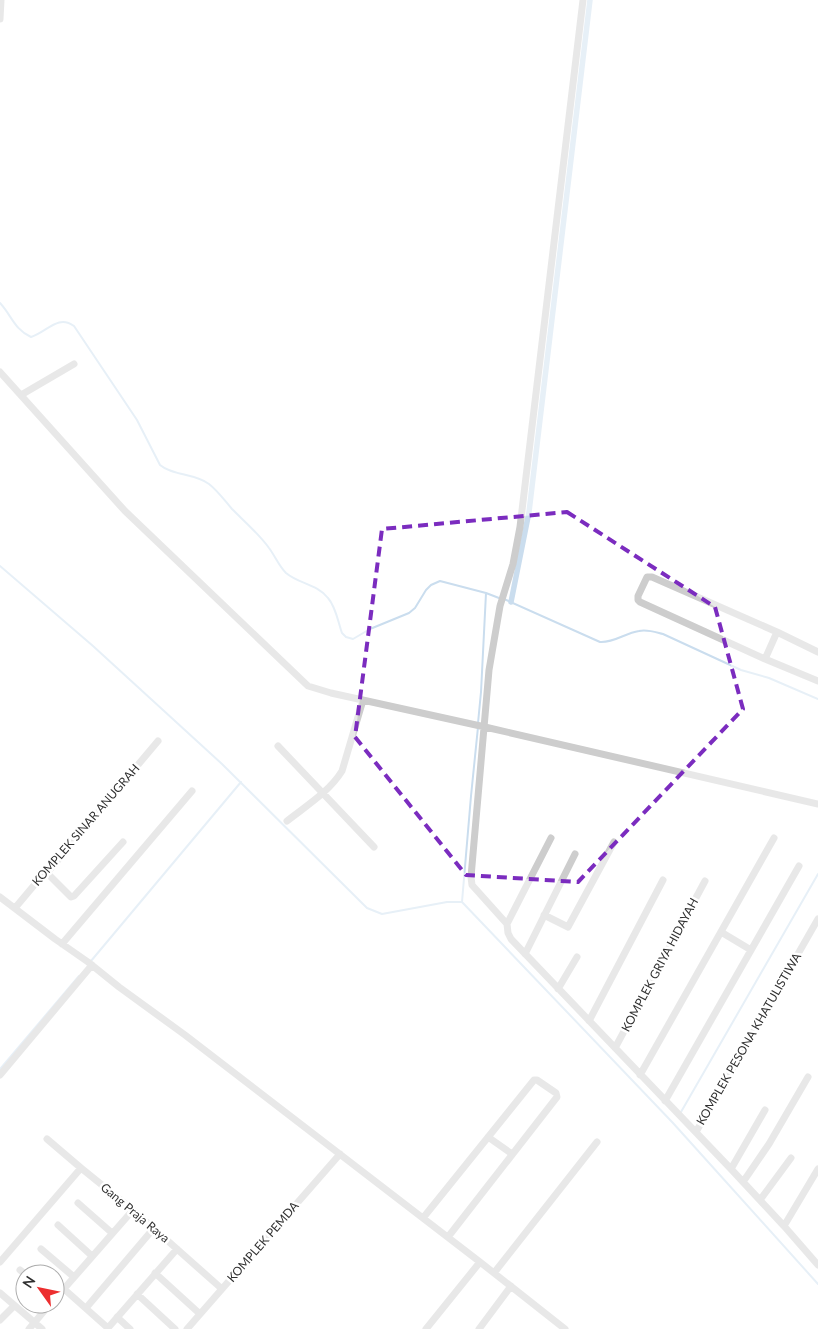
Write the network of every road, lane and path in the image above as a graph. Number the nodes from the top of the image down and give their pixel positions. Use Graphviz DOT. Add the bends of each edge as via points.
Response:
graph roads {
  1 [pos="1,0"];
  2 [pos="583,0"];
  3 [pos="0,19"];
  4 [pos="74,364"];
  5 [pos="0,372"];
  6 [pos="21,395"];
  7 [pos="777,632"];
  8 [pos="818,652"];
  9 [pos="765,659"];
  10 [pos="818,681"];
  11 [pos="363,700"];
  12 [pos="483,727"];
  13 [pos="158,741"];
  14 [pos="278,746"];
  15 [pos="192,791"];
  16 [pos="323,792"];
  17 [pos="818,804"];
  18 [pos="287,821"];
  19 [pos="551,838"];
  20 [pos="774,838"];
  21 [pos="123,842"];
  22 [pos="614,842"];
  23 [pos="374,848"];
  24 [pos="575,854"];
  25 [pos="799,866"];
  26 [pos="46,873"];
  27 [pos="663,880"];
  28 [pos="705,881"];
  29 [pos="0,897"];
  30 [pos="15,908"];
  31 [pos="544,914"];
  32 [pos="818,919"];
  33 [pos="507,924"];
  34 [pos="721,932"];
  35 [pos="62,944"];
  36 [pos="751,950"];
  37 [pos="525,954"];
  38 [pos="577,957"];
  39 [pos="90,963"];
  40 [pos="558,989"];
  41 [pos="589,1021"];
  42 [pos="614,1048"];
  43 [pos="0,1075"];
  44 [pos="640,1075"];
  45 [pos="808,1077"];
  46 [pos="665,1101"];
  47 [pos="765,1110"];
  48 [pos="696,1132"];
  49 [pos="488,1137"];
  50 [pos="47,1139"];
  51 [pos="597,1142"];
  52 [pos="340,1154"];
  53 [pos="512,1154"];
  54 [pos="791,1158"];
  55 [pos="81,1168"];
  56 [pos="730,1169"];
  57 [pos="818,1169"];
  58 [pos="743,1182"];
  59 [pos="760,1200"];
  60 [pos="78,1204"];
  61 [pos="133,1210"];
  62 [pos="423,1218"];
  63 [pos="58,1225"];
  64 [pos="784,1226"];
  65 [pos="154,1228"];
  66 [pos="112,1233"];
  67 [pos="448,1237"];
  68 [pos="177,1249"];
  69 [pos="42,1250"];
  70 [pos="92,1256"];
  71 [pos="0,1262"];
  72 [pos="480,1262"];
  73 [pos="818,1264"];
  74 [pos="155,1273"];
  75 [pos="494,1273"];
  76 [pos="74,1277"];
  77 [pos="510,1286"];
  78 [pos="65,1288"];
  79 [pos="222,1289"];
  80 [pos="65,1290"];
  81 [pos="0,1293"];
  82 [pos="137,1294"];
  83 [pos="14,1306"];
  84 [pos="86,1308"];
  85 [pos="42,1314"];
  86 [pos="200,1314"];
  87 [pos="117,1317"];
  88 [pos="0,1320"];
  89 [pos="35,1322"];
  90 [pos="107,1328"];
  91 [pos="29,1329"];
  92 [pos="42,1329"];
  93 [pos="130,1329"];
  94 [pos="175,1329"];
  95 [pos="187,1329"];
  96 [pos="426,1329"];
  97 [pos="479,1329"];
  98 [pos="564,1329"];
  1 -- 3 [label="street"];
  2 -- 12 [label="street" via="520,527 500,606"];
  4 -- 6 [label="street"];
  5 -- 6 [label="street"];
  6 -- 11 [label="street" via="125,511 306,684"];
  7 -- 8 [label="street"];
  7 -- 9 [label="street"];
  7 -- 9 [label="street" via="648,576 638,596 640,602"];
  9 -- 10 [label="street"];
  11 -- 12 [label="street"];
  11 -- 16 [label="street" via="342,771"];
  12 -- 17 [label="street"];
  12 -- 33 [label="street" via="471,883"];
  13 -- 26 [label="street, KOMPLEK SINAR ANUGRAH"];
  14 -- 16 [label="street"];
  15 -- 35 [label="street"];
  16 -- 18 [label="street"];
  16 -- 23 [label="street"];
  19 -- 33 [label="street"];
  20 -- 34 [label="street"];
  21 -- 26 [label="street" via="74,896"];
  22 -- 31 [label="street" via="568,927"];
  24 -- 31 [label="street"];
  25 -- 36 [label="street"];
  26 -- 30 [label="street, KOMPLEK SINAR ANUGRAH"];
  27 -- 41 [label="street"];
  28 -- 42 [label="street, KOMPLEK GRIYA HIDAYAH"];
  29 -- 30 [label="street"];
  30 -- 35 [label="street"];
  31 -- 37 [label="street"];
  32 -- 48 [label="street, KOMPLEK PESONA KHATULISTIWA"];
  33 -- 37 [label="street" via="511,939"];
  34 -- 36 [label="street"];
  34 -- 44 [label="street"];
  35 -- 39 [label="street"];
  36 -- 46 [label="street"];
  37 -- 40 [label="street"];
  38 -- 40 [label="street"];
  39 -- 43 [label="street"];
  39 -- 52 [label="street"];
  40 -- 41 [label="street"];
  41 -- 42 [label="street"];
  42 -- 44 [label="street"];
  44 -- 46 [label="street"];
  45 -- 58 [label="street"];
  46 -- 48 [label="street"];
  47 -- 56 [label="street"];
  48 -- 56 [label="street"];
  49 -- 53 [label="street"];
  49 -- 53 [label="street" via="534,1080 556,1093 557,1097"];
  49 -- 62 [label="street"];
  50 -- 55 [label="street, Gang Praja Raya"];
  51 -- 75 [label="street"];
  52 -- 62 [label="street"];
  52 -- 79 [label="street, KOMPLEK PEMDA"];
  53 -- 67 [label="street"];
  54 -- 59 [label="street"];
  55 -- 61 [label="street, Gang Praja Raya"];
  55 -- 71 [label="street"];
  56 -- 58 [label="street"];
  57 -- 64 [label="street"];
  58 -- 59 [label="street"];
  59 -- 64 [label="street"];
  60 -- 66 [label="street"];
  61 -- 65 [label="street, Gang Praja Raya"];
  61 -- 66 [label="street"];
  62 -- 67 [label="street"];
  63 -- 70 [label="street"];
  64 -- 73 [label="street"];
  65 -- 68 [label="street, Gang Praja Raya"];
  65 -- 84 [label="street"];
  66 -- 70 [label="street"];
  67 -- 72 [label="street"];
  68 -- 74 [label="street"];
  68 -- 79 [label="street, Gang Praja Raya"];
  69 -- 76 [label="street"];
  70 -- 76 [label="street"];
  72 -- 75 [label="street"];
  72 -- 96 [label="street"];
  74 -- 82 [label="street"];
  74 -- 86 [label="street"];
  75 -- 77 [label="street"];
  76 -- 78 [label="street"];
  77 -- 97 [label="street"];
  77 -- 98 [label="street"];
  79 -- 86 [label="street, KOMPLEK PEMDA"];
  80 -- 84 [label="street"];
  81 -- 83 [label="street"];
  82 -- 87 [label="street"];
  82 -- 94 [label="street"];
  83 -- 88 [label="street"];
  83 -- 89 [label="street"];
  84 -- 90 [label="street"];
  85 -- 89 [label="street"];
  86 -- 95 [label="street, KOMPLEK PEMDA"];
  87 -- 90 [label="street"];
  87 -- 93 [label="street"];
  89 -- 91 [label="street"];
  89 -- 92 [label="street"];
}
